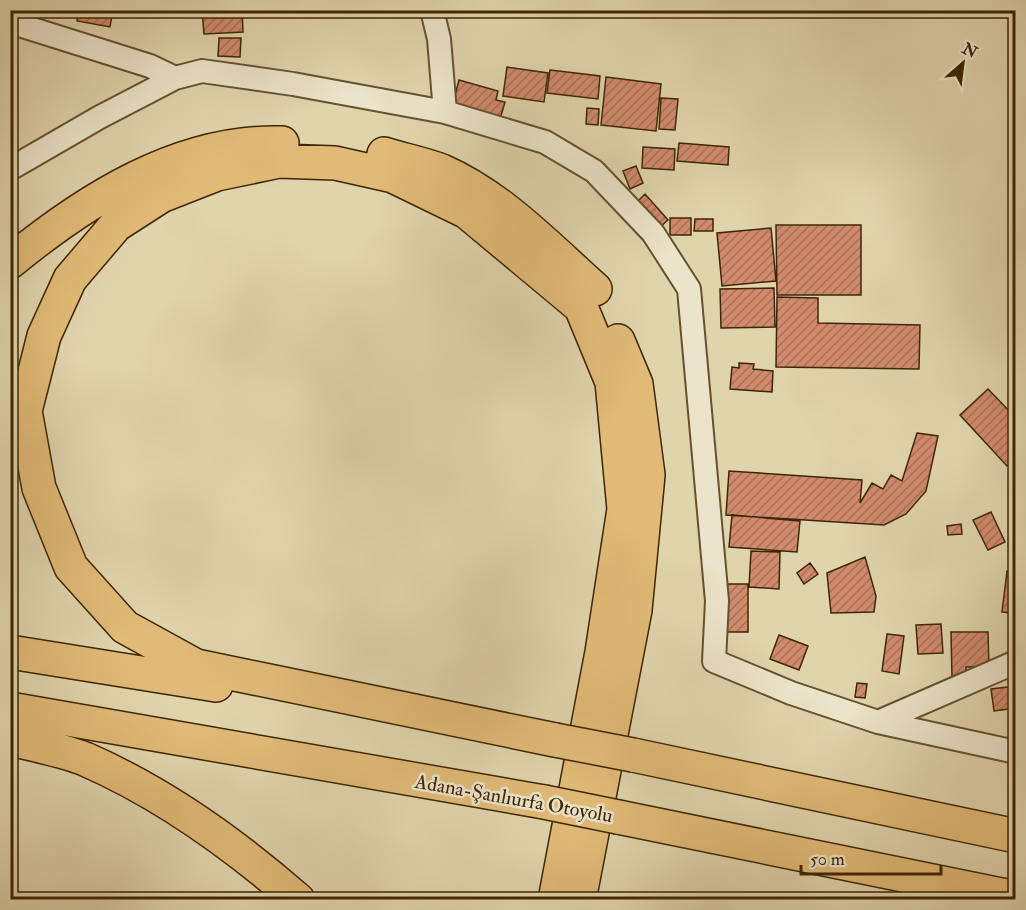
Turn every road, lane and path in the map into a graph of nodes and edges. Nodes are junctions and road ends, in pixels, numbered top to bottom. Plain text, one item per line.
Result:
1 (432, 10) edge
2 (10, 22) edge
3 (175, 78) junction
4 (445, 112) junction
5 (10, 169) edge
6 (10, 262) edge
7 (10, 652) edge
8 (1016, 662) edge
9 (10, 710) edge
10 (878, 722) junction
11 (10, 739) edge
12 (555, 740) junction
13 (1016, 752) edge
14 (1016, 836) edge
15 (1016, 898) edge
16 (298, 900) edge
17 (555, 900) edge
18 (579, 900) edge

1 - 4 street
2 - 3 street
3 - 4 street
3 - 5 street
4 - 10 street
6 - 18 highway
7 - 12 highway
8 - 10 street
9 - 15 highway, Adana-Şanlıurfa Otoyolu, bridge
10 - 13 street
11 - 16 highway
12 - 14 highway, bridge
12 - 17 highway

